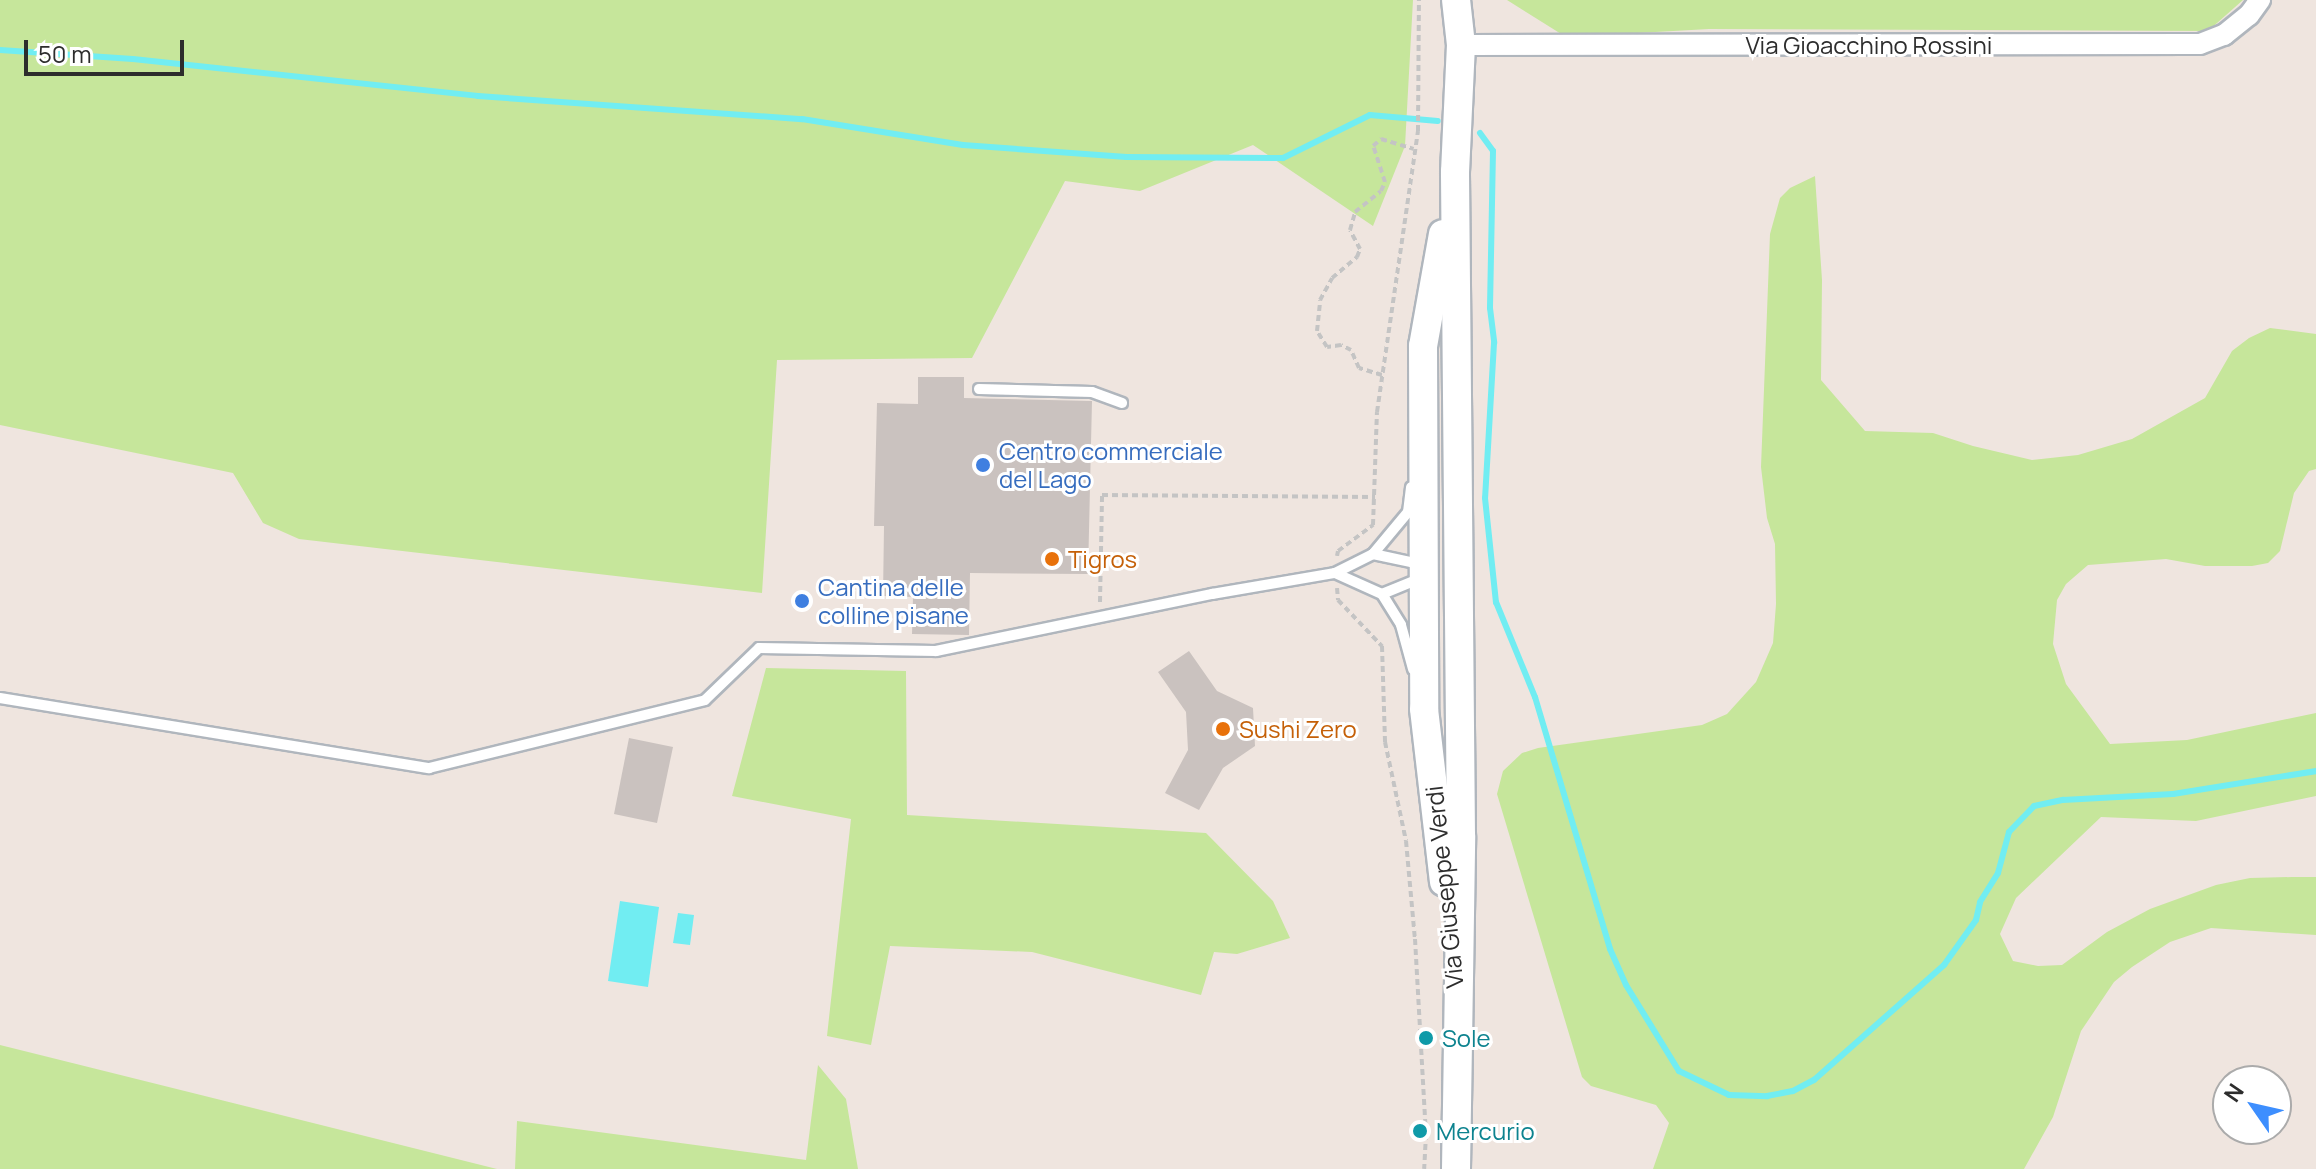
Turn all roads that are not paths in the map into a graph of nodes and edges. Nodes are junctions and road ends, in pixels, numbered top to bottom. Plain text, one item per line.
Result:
1 (1456, 0) edge
2 (2260, 0) edge
3 (1461, 45) junction
4 (1455, 172) junction
5 (1423, 346) junction
6 (979, 389) dead end
7 (1122, 403) dead end
8 (1456, 412) junction
9 (1373, 554) junction
10 (1335, 573) junction
11 (1426, 575) junction
12 (1382, 594) junction
13 (0, 698) edge
14 (1424, 709) junction
15 (1459, 715) junction
16 (1458, 1030) junction
17 (1456, 1169) edge

1 - 3 main road, Via Giuseppe Verdi
2 - 3 street, Via Gioacchino Rossini
3 - 4 main road, Via Giuseppe Verdi
4 - 5 main road, Via Giuseppe Verdi
4 - 8 main road, Via Giuseppe Verdi
5 - 9 lane
5 - 11 main road, Via Giuseppe Verdi
6 - 7 lane
8 - 11 main road, Via Giuseppe Verdi
8 - 15 main road, Via Giuseppe Verdi
9 - 10 lane
9 - 11 lane
10 - 12 lane
10 - 13 lane
11 - 12 lane
11 - 14 main road, Via Giuseppe Verdi
11 - 15 main road, Via Giuseppe Verdi
12 - 14 lane
14 - 16 main road, Via Giuseppe Verdi
15 - 16 main road, Via Giuseppe Verdi
16 - 17 main road

